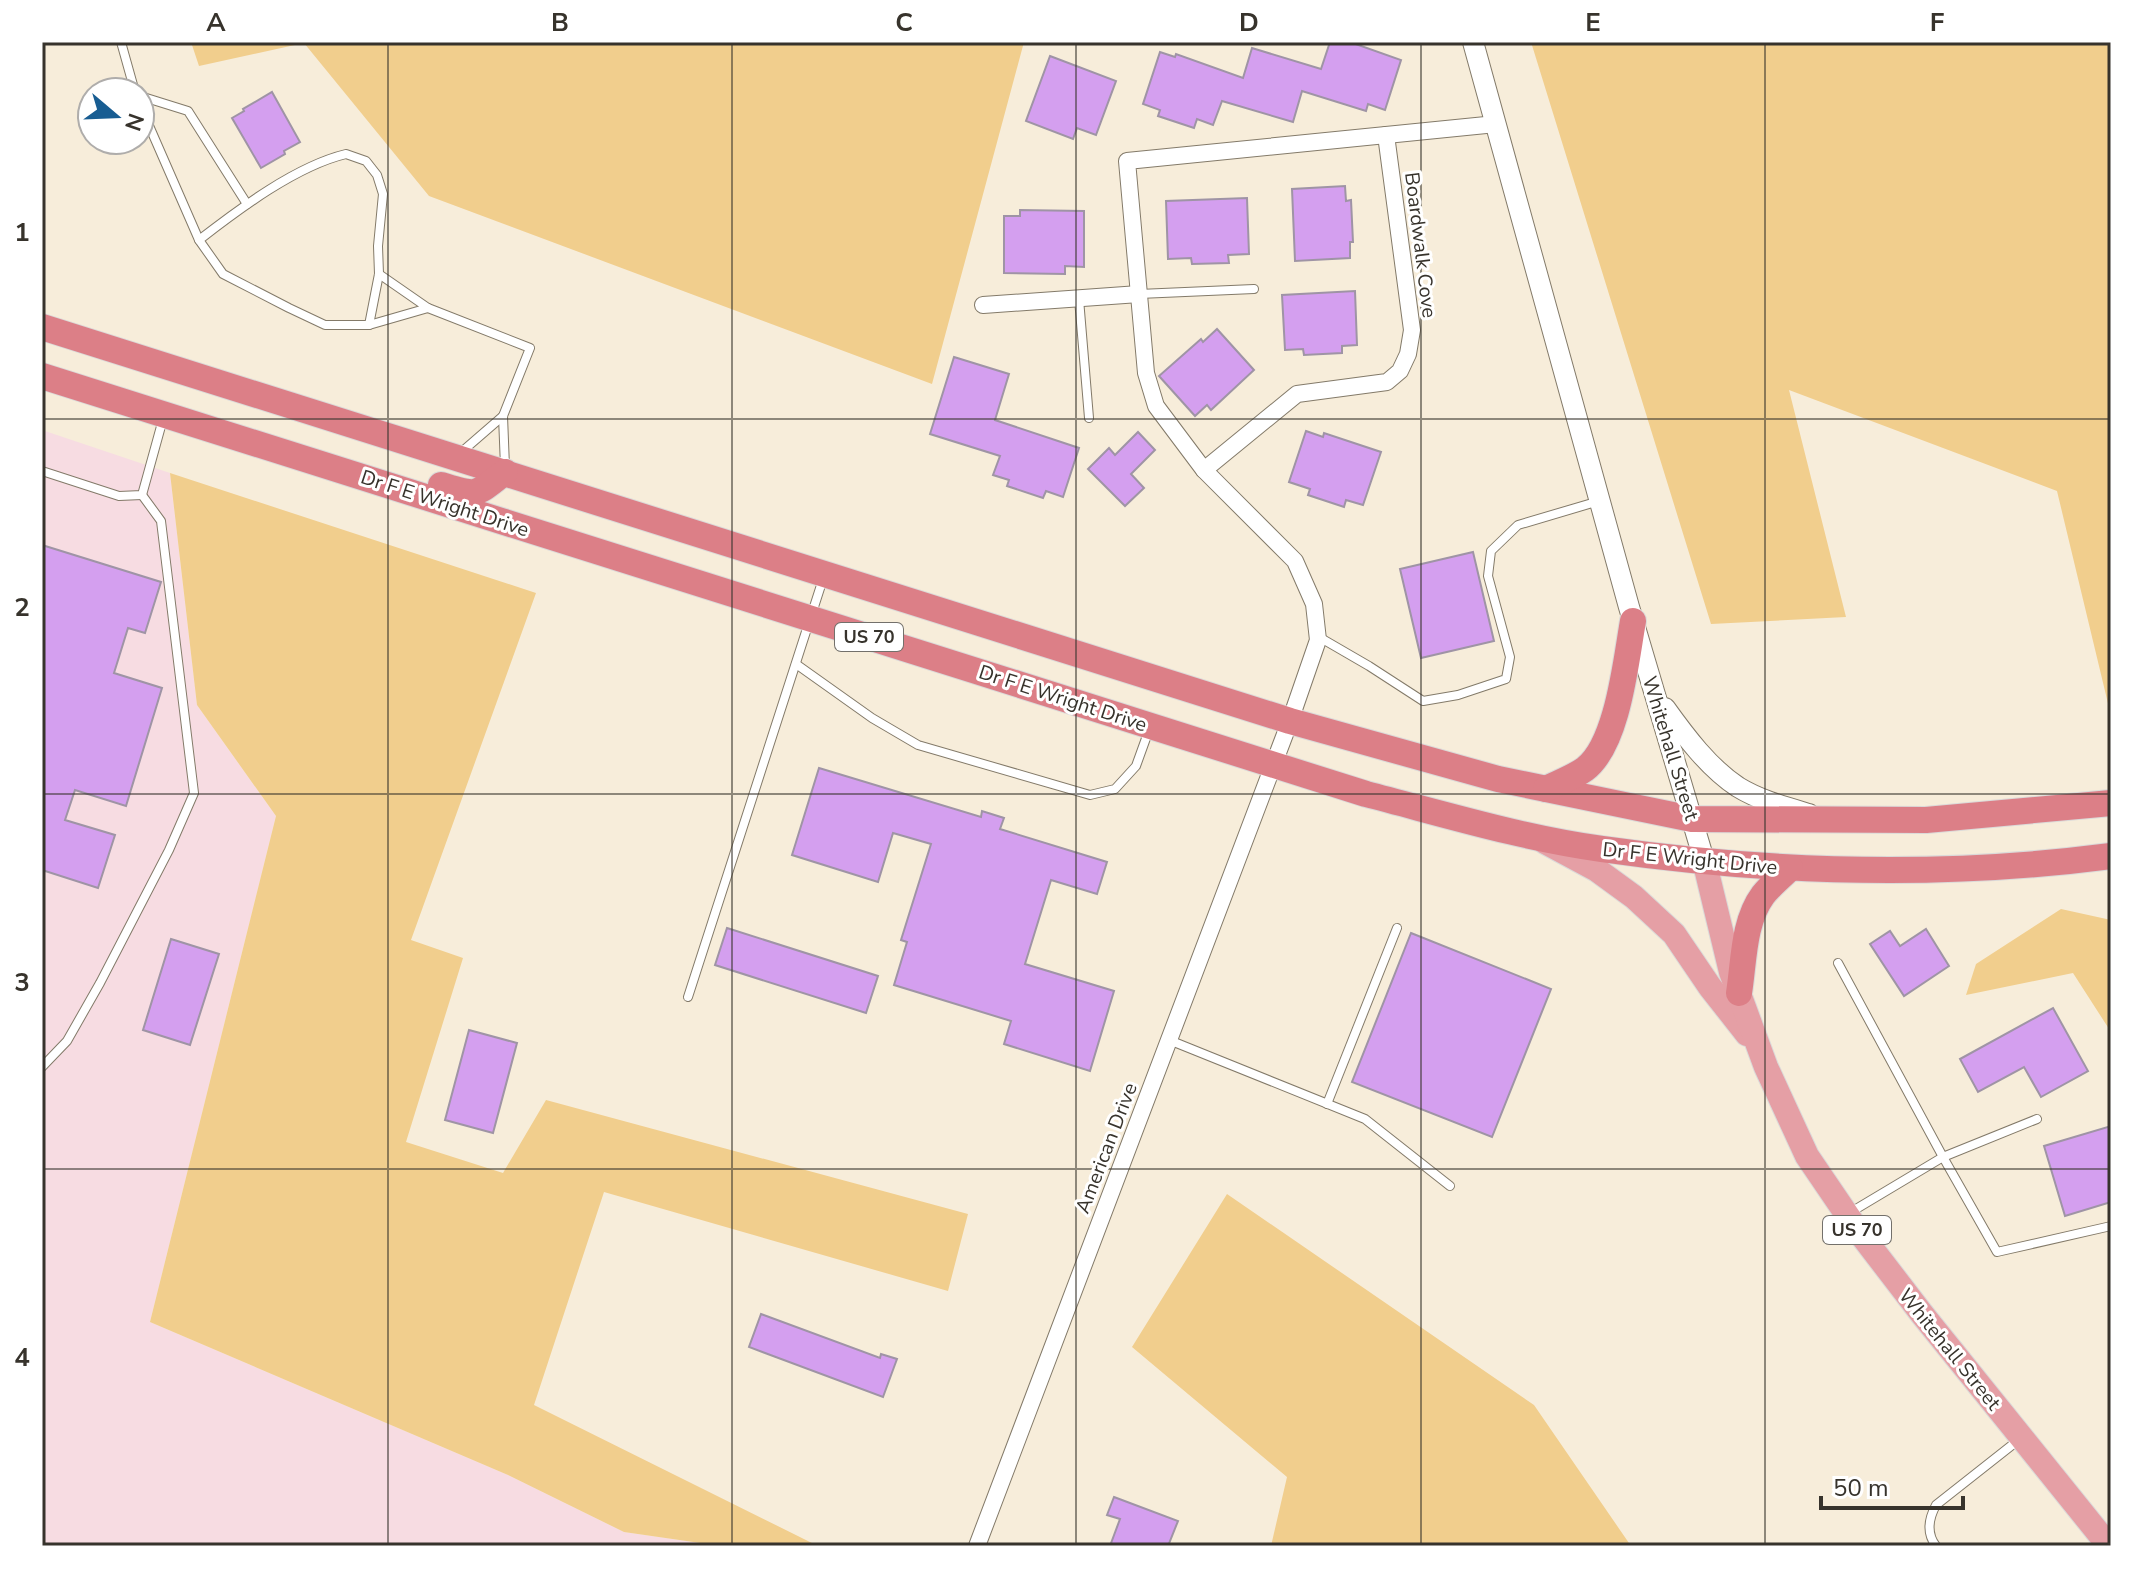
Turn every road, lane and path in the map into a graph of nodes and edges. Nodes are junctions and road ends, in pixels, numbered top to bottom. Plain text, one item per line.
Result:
1 (121, 42) edge
2 (1473, 42) edge
3 (131, 76) edge
4 (156, 101) edge
5 (1496, 124) junction
6 (1386, 135) junction
7 (156, 142) edge
8 (247, 204) junction
9 (199, 240) junction
10 (379, 274) junction
11 (1254, 289) dead end
12 (1139, 294) junction
13 (1079, 298) junction
14 (983, 305) dead end
15 (428, 308) junction
16 (369, 325) junction
17 (42, 327) edge
18 (42, 376) edge
19 (164, 414) junction
20 (503, 416) junction
21 (1089, 418) dead end
22 (456, 457) junction
23 (1204, 470) junction
24 (42, 471) edge
25 (505, 472) junction
26 (357, 475) junction
27 (142, 495) junction
28 (1599, 501) junction
29 (825, 574) junction
30 (810, 618) junction
31 (1633, 621) junction
32 (1318, 637) junction
33 (796, 664) junction
34 (1654, 693) junction
35 (1290, 721) junction
36 (1150, 725) junction
37 (1273, 764) junction
38 (1546, 789) junction
39 (2111, 803) edge
40 (1692, 819) junction
41 (1828, 820) junction
42 (1533, 835) junction
43 (2111, 856) edge
44 (1704, 860) junction
45 (1790, 868) junction
46 (1397, 928) dead end
47 (1838, 963) dead end
48 (1739, 993) junction
49 (688, 997) dead end
50 (1168, 1040) junction
51 (1760, 1052) junction
52 (42, 1067) edge
53 (1327, 1104) junction
54 (2037, 1119) dead end
55 (1943, 1157) junction
56 (1450, 1186) dead end
57 (1847, 1215) junction
58 (2111, 1226) edge
59 (2021, 1438) junction
60 (977, 1546) edge
61 (1936, 1546) edge
62 (2109, 1546) edge

1 - 3 lane
2 - 5 street, Whitehall Street
4 - 8 lane
5 - 6 street
5 - 28 street, Whitehall Street
6 - 12 street
6 - 23 street, Boardwalk Cove
7 - 9 lane
8 - 9 lane
8 - 10 lane
9 - 16 lane
10 - 15 lane
10 - 16 lane
11 - 12 lane
12 - 13 street
12 - 23 street
13 - 14 street
13 - 21 lane
15 - 16 lane
15 - 20 lane
17 - 22 highway, US 70
18 - 19 highway, Dr F E Wright Drive / US 70
19 - 26 highway, Dr F E Wright Drive / US 70
19 - 27 lane
20 - 22 lane
20 - 25 lane
22 - 25 highway, US 70
23 - 32 street
24 - 27 lane
25 - 26 highway
25 - 29 highway, US 70
26 - 30 highway, Dr F E Wright Drive / US 70
27 - 52 lane
28 - 31 street, Whitehall Street
28 - 32 lane
29 - 30 lane
29 - 35 highway, US 70
30 - 33 lane
30 - 36 highway, Dr F E Wright Drive / US 70
31 - 34 street, Whitehall Street
31 - 38 highway
32 - 35 street
33 - 36 lane
33 - 49 lane
34 - 40 street, Whitehall Street
34 - 41 street
35 - 37 street
35 - 38 highway, US 70
36 - 37 highway, Dr F E Wright Drive / US 70
37 - 42 highway, Dr F E Wright Drive / US 70
37 - 50 street, American Drive
38 - 40 highway, US 70
39 - 41 highway, US 70
40 - 41 highway, US 70
40 - 44 street, Whitehall Street / US 70
42 - 44 highway, Dr F E Wright Drive / US 70
42 - 51 main road
43 - 45 highway, Dr F E Wright Drive
44 - 45 highway, Dr F E Wright Drive
44 - 48 main road, Whitehall Street / US 70
45 - 48 highway
46 - 53 lane
47 - 55 lane
48 - 51 main road, Whitehall Street / US 70
50 - 53 lane
50 - 60 street, American Drive
51 - 57 main road, Whitehall Street / US 70
53 - 56 lane
54 - 55 lane
55 - 57 lane
55 - 58 lane
57 - 59 main road, Whitehall Street / US 70
59 - 61 lane
59 - 62 main road, Whitehall Street / US 70

